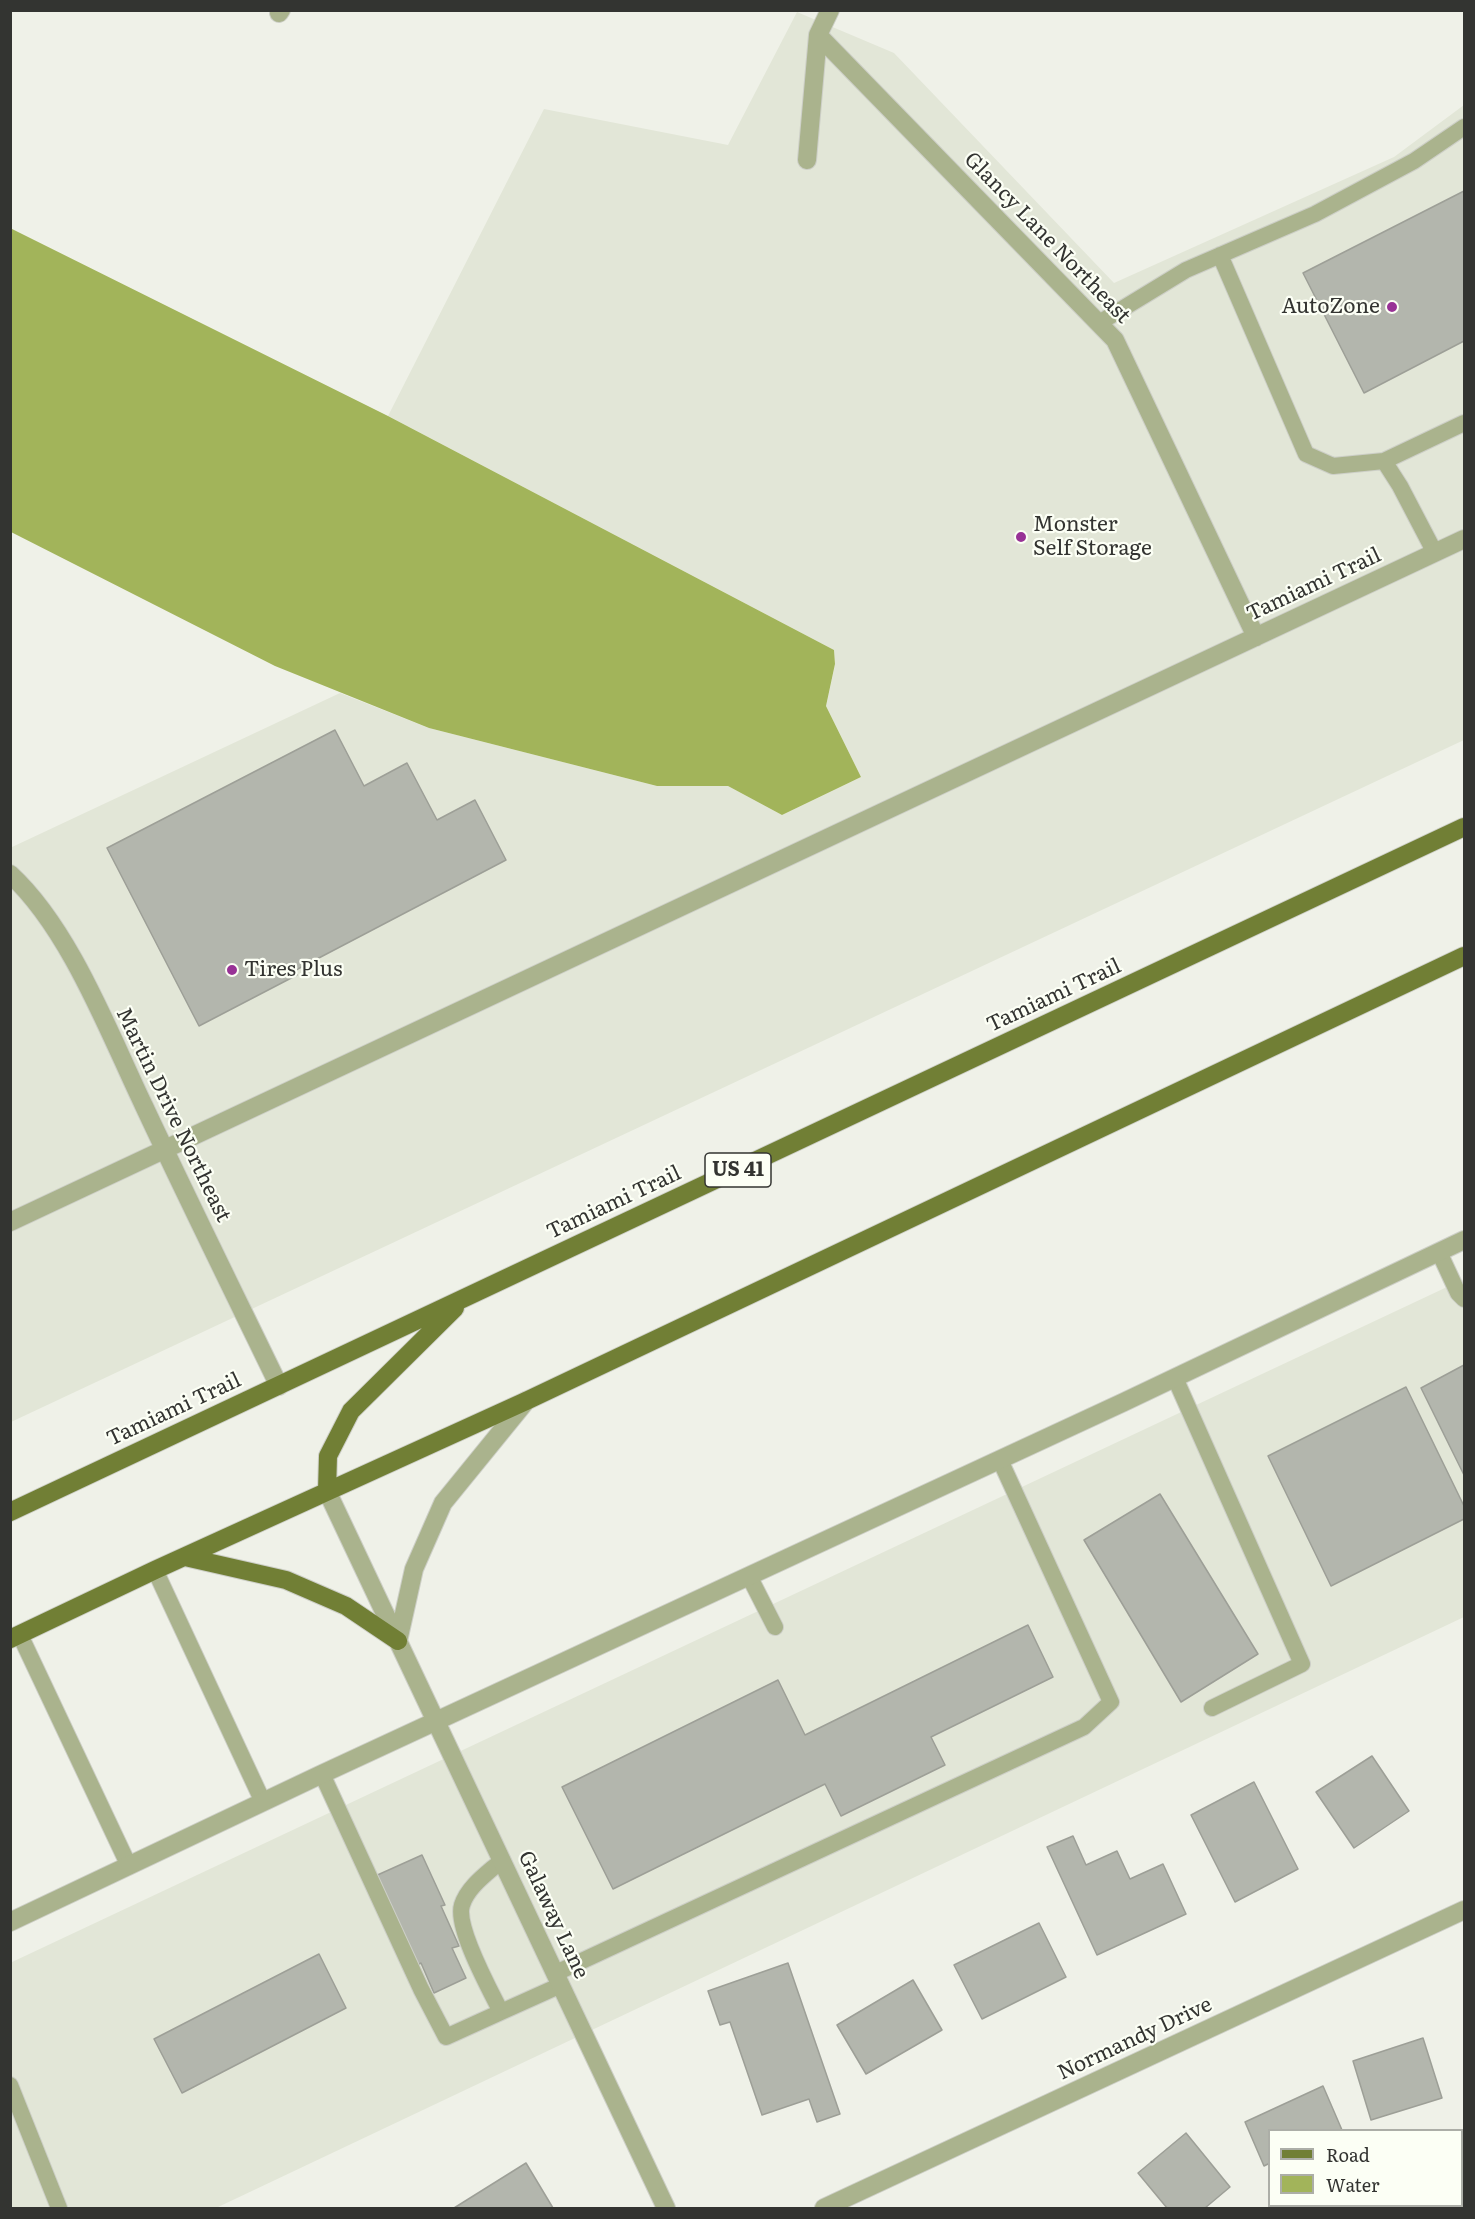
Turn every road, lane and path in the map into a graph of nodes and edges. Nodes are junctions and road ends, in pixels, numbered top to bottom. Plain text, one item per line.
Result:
1 (830, 10) edge
2 (818, 35) junction
3 (1464, 127) edge
4 (807, 160) dead end
5 (1220, 255) junction
6 (1099, 323) junction
7 (1464, 423) edge
8 (1384, 460) junction
9 (1464, 539) edge
10 (1435, 553) junction
11 (1256, 637) junction
12 (1464, 827) edge
13 (10, 874) edge
14 (1464, 956) edge
15 (164, 1150) junction
16 (10, 1222) edge
17 (1464, 1240) edge
18 (1439, 1252) junction
19 (465, 1299) junction
20 (1464, 1299) edge
21 (1175, 1378) junction
22 (279, 1386) junction
23 (526, 1401) junction
24 (1000, 1460) junction
25 (327, 1491) junction
26 (10, 1512) edge
27 (184, 1557) junction
28 (155, 1570) junction
29 (749, 1576) junction
30 (775, 1627) dead end
31 (15, 1637) edge
32 (398, 1641) junction
33 (1212, 1708) dead end
34 (437, 1721) junction
35 (322, 1774) junction
36 (263, 1802) junction
37 (502, 1860) junction
38 (129, 1866) junction
39 (1464, 1910) edge
40 (10, 1922) edge
41 (558, 1979) junction
42 (501, 2012) junction
43 (10, 2085) edge
44 (59, 2208) edge
45 (666, 2208) edge
46 (824, 2208) edge

1 - 2 street
2 - 4 street
2 - 6 street, Glancy Lane Northeast
3 - 5 lane
5 - 6 lane
5 - 8 lane
6 - 11 street, Glancy Lane Northeast
7 - 8 lane
8 - 10 lane
9 - 10 street, Tamiami Trail
10 - 11 street, Tamiami Trail
11 - 15 street, Tamiami Trail
12 - 19 main road, Tamiami Trail / US 41
13 - 15 street, Martin Drive Northeast
14 - 23 main road
15 - 16 street, Tamiami Trail
15 - 22 street, Martin Drive Northeast
17 - 18 street
18 - 20 lane
18 - 21 street
19 - 22 main road, Tamiami Trail / US 41
19 - 25 main road
21 - 24 street
21 - 33 lane
22 - 26 main road, Tamiami Trail / US 41
23 - 25 main road
23 - 32 street
24 - 29 street
24 - 41 lane
25 - 27 main road
25 - 32 street, Galaway Lane
27 - 28 main road
27 - 32 main road
28 - 31 main road
28 - 36 lane
29 - 30 lane
29 - 34 street
31 - 38 lane
32 - 34 street, Galaway Lane
34 - 35 street
34 - 37 street, Galaway Lane
35 - 36 street
35 - 42 lane
36 - 38 street
37 - 41 street, Galaway Lane
37 - 42 lane
38 - 40 street
39 - 46 street, Normandy Drive
41 - 42 lane
41 - 45 street, Galaway Lane
43 - 44 lane

